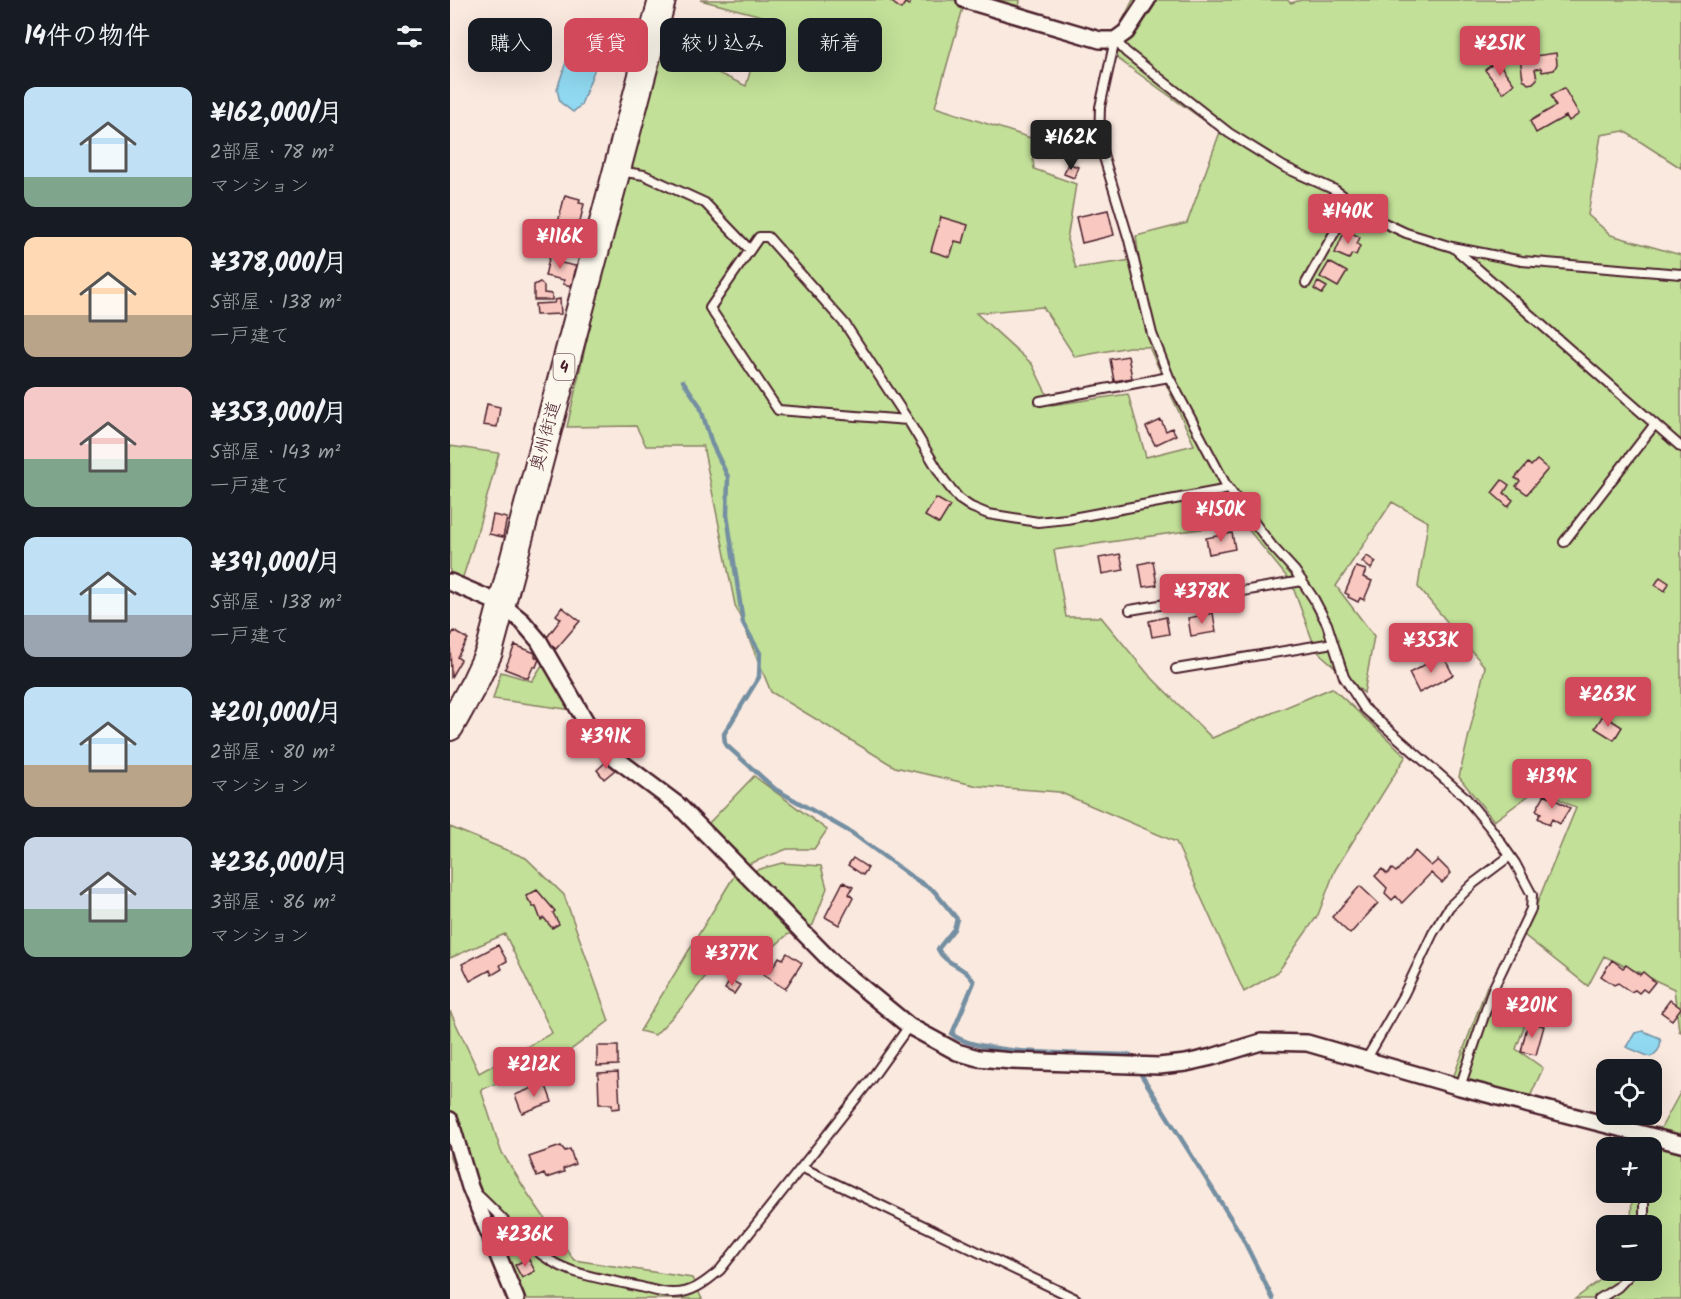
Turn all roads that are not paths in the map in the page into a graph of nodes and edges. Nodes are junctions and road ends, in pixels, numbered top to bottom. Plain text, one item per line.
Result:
1 (662, 0) edge
2 (965, 0) edge
3 (1147, 0) edge
4 (1115, 40) junction
5 (616, 170) junction
6 (1351, 203) junction
7 (1452, 246) junction
8 (750, 250) junction
9 (1681, 274) edge
10 (1306, 284) dead end
11 (1169, 377) junction
12 (1040, 401) dead end
13 (908, 420) junction
14 (1655, 424) junction
15 (1681, 447) edge
16 (1229, 489) junction
17 (1564, 542) dead end
18 (1302, 581) junction
19 (450, 582) edge
20 (501, 604) junction
21 (1130, 610) dead end
22 (1333, 643) junction
23 (1176, 669) dead end
24 (450, 727) edge
25 (1510, 856) junction
26 (909, 1026) junction
27 (1366, 1060) junction
28 (1460, 1087) junction
29 (450, 1120) edge
30 (1629, 1137) edge
31 (1662, 1142) edge
32 (1681, 1144) edge
33 (802, 1168) junction
34 (470, 1187) junction
35 (1624, 1281) edge
36 (516, 1299) edge
37 (1076, 1299) edge
38 (1599, 1299) edge

1 - 5 highway, 奥州街道 / 4
2 - 4 street
3 - 4 street
4 - 6 lane
4 - 11 lane
5 - 8 lane
5 - 20 highway, 奥州街道 / 4
6 - 7 lane
6 - 10 lane
7 - 9 lane
7 - 14 lane
8 - 13 lane
8 - 13 lane
11 - 12 lane
11 - 16 lane
13 - 16 lane
14 - 15 lane
14 - 17 lane
16 - 18 lane
18 - 21 lane
18 - 22 lane
19 - 20 street
20 - 24 highway, 奥州街道 / 4
20 - 26 street
22 - 23 lane
22 - 25 lane
25 - 27 lane
25 - 28 lane
26 - 27 street
26 - 33 lane
27 - 28 street
28 - 30 street
29 - 34 street
31 - 32 street
33 - 34 lane
33 - 37 lane
34 - 36 street
35 - 38 lane

